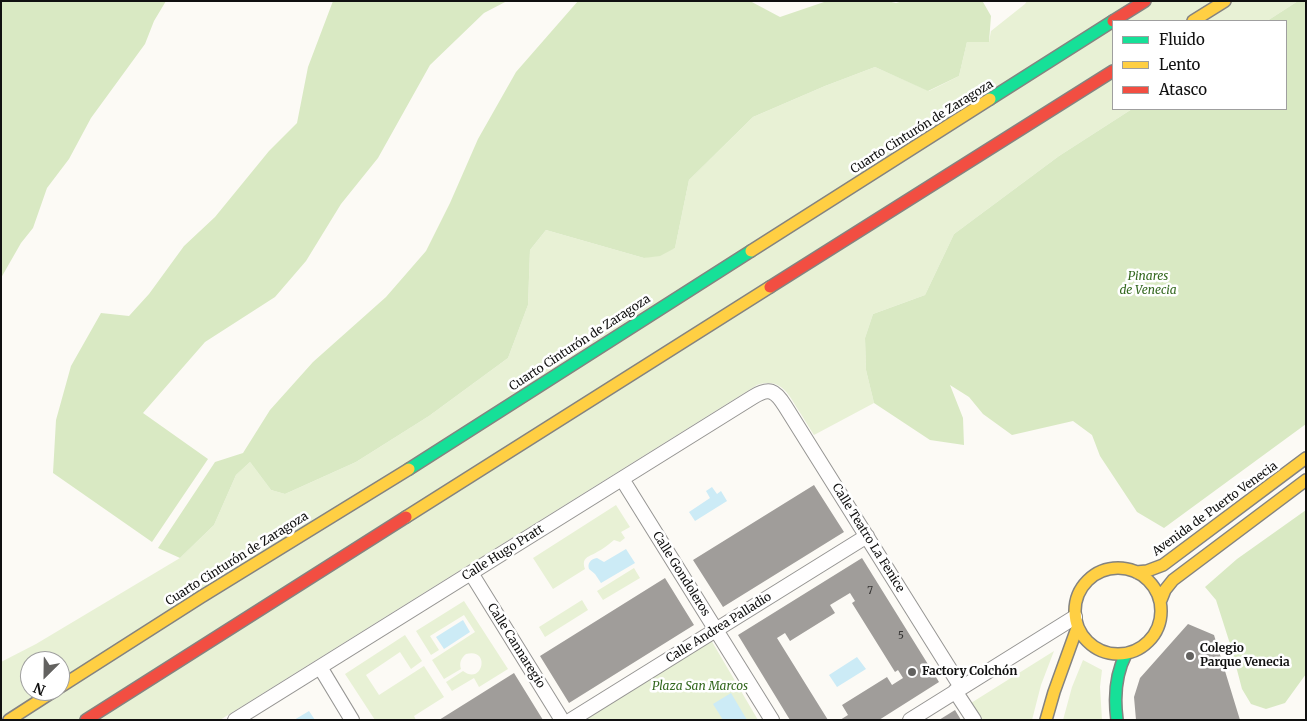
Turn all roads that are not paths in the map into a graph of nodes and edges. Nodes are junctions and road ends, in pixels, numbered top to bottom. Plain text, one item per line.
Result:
1 (1145, 1) edge
2 (1225, 1) edge
3 (1115, 20) edge
4 (1195, 20) edge
5 (1112, 22) edge
6 (1112, 72) edge
7 (772, 392) joint
8 (1306, 458) edge
9 (622, 479) junction
10 (1306, 480) edge
11 (867, 536) junction
12 (1136, 572) junction
13 (470, 573) junction
14 (1161, 600) junction
15 (1076, 623) junction
16 (716, 630) junction
17 (1126, 654) junction
18 (320, 667) junction
19 (70, 681) edge
20 (958, 689) junction
21 (38, 701) edge
22 (9, 720) edge
23 (86, 720) edge
24 (235, 720) edge
25 (352, 720) edge
26 (562, 720) edge
27 (571, 720) edge
28 (772, 720) edge
29 (910, 720) edge
30 (974, 720) edge
31 (1046, 720) edge
32 (1116, 720) edge

1 - 3 main road, Cuarto Cinturón de Zaragoza
2 - 4 main road
5 - 19 main road, Cuarto Cinturón de Zaragoza
6 - 23 main road
7 - 9 street, Calle Hugo Pratt
7 - 11 street, Calle Teatro La Fenice
8 - 12 main road, Avenida de Puerto Venecia
9 - 13 street, Calle Hugo Pratt
9 - 16 street, Calle Gondoleros
10 - 14 main road
11 - 16 street, Calle Andrea Palladio
11 - 20 street, Calle Teatro La Fenice
12 - 14 main road
12 - 15 main road
13 - 18 street, Calle Hugo Pratt
13 - 26 street, Calle Cannaregio
14 - 17 main road
15 - 17 main road
15 - 20 street
15 - 31 main road
16 - 27 street, Calle Andrea Palladio
16 - 28 street, Calle Gondoleros
17 - 32 main road
18 - 24 street, Calle Hugo Pratt
18 - 25 street
20 - 29 street
20 - 30 street, Calle Teatro La Fenice
21 - 22 main road

